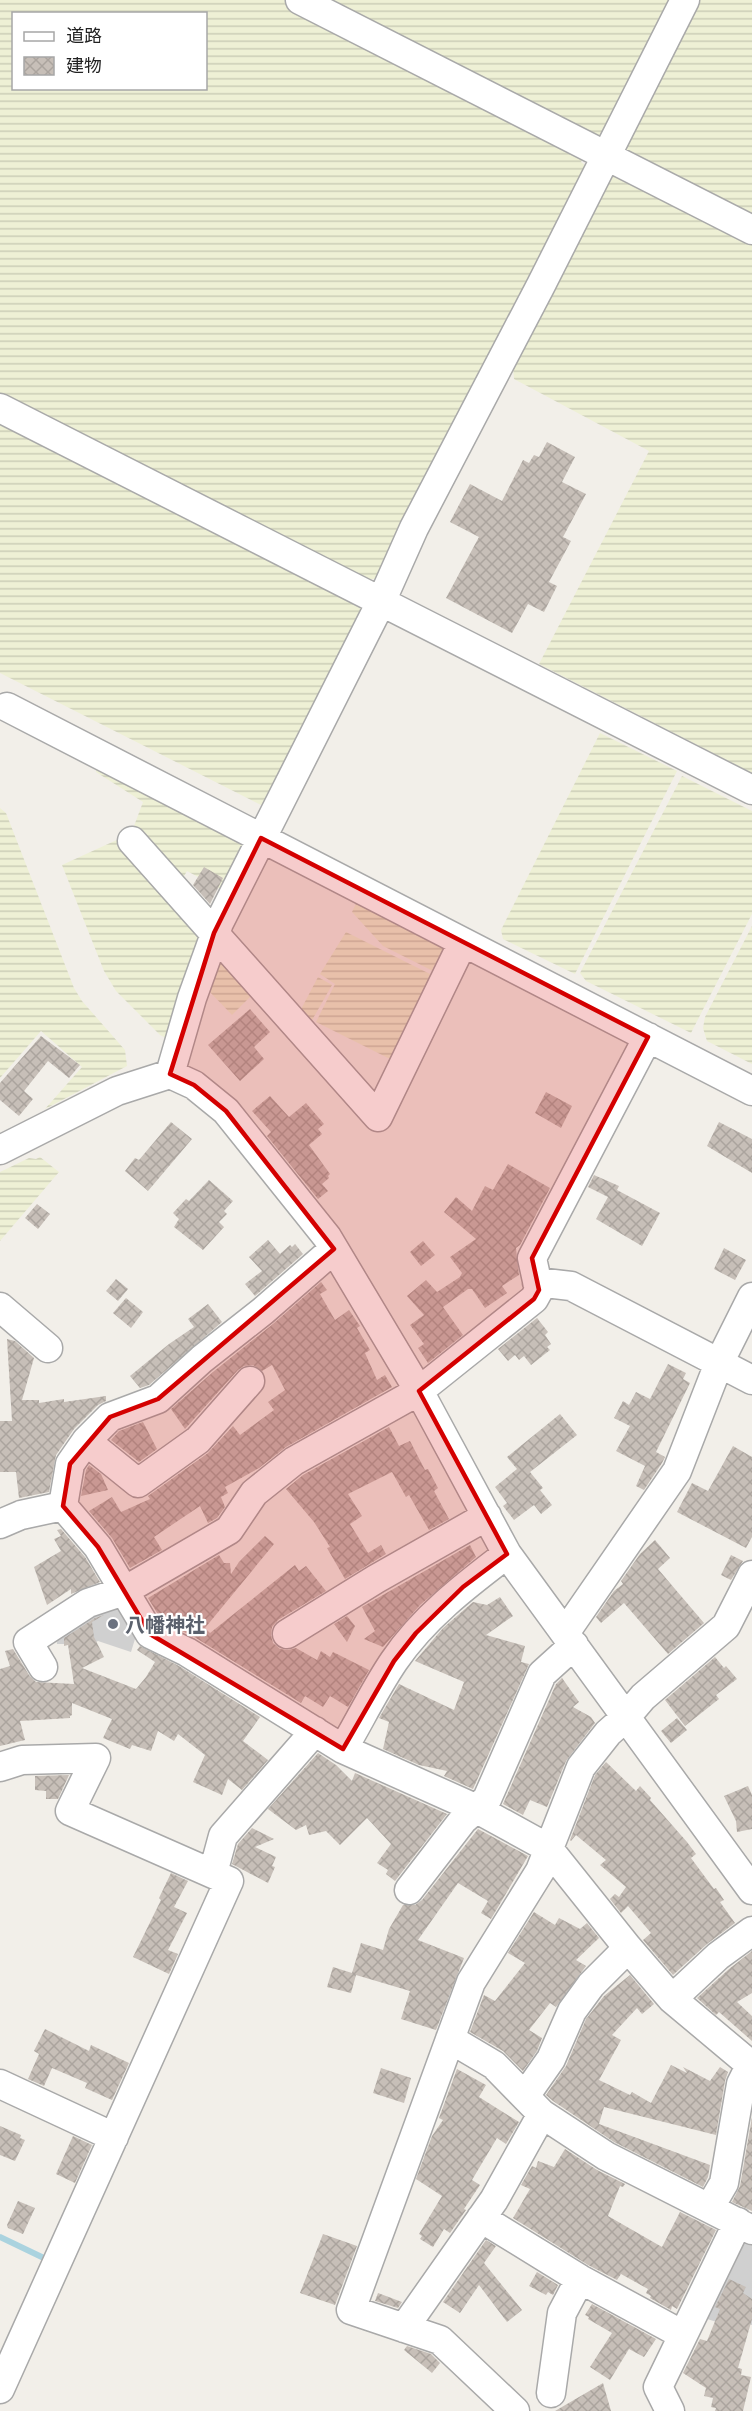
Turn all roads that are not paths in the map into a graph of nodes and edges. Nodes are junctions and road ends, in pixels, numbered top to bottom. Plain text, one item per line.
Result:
1 (300, 0) edge
2 (685, 0) edge
3 (605, 155) junction
4 (752, 230) edge
5 (0, 408) edge
6 (381, 602) junction
7 (7, 707) dead end
8 (752, 790) edge
9 (261, 838) junction
10 (132, 841) dead end
11 (214, 933) junction
12 (463, 942) junction
13 (648, 1037) junction
14 (170, 1074) junction
15 (752, 1091) edge
16 (0, 1150) edge
17 (334, 1249) junction
18 (537, 1282) junction
19 (752, 1297) edge
20 (0, 1307) edge
21 (48, 1348) dead end
22 (719, 1363) junction
23 (752, 1380) edge
24 (250, 1381) dead end
25 (419, 1391) junction
26 (86, 1441) junction
27 (63, 1506) junction
28 (487, 1516) junction
29 (0, 1524) edge
30 (507, 1554) junction
31 (752, 1575) edge
32 (124, 1591) junction
33 (287, 1634) dead end
34 (569, 1639) junction
35 (43, 1667) dead end
36 (626, 1717) junction
37 (315, 1731) junction
38 (343, 1749) junction
39 (0, 1767) edge
40 (477, 1809) junction
41 (548, 1848) junction
42 (213, 1873) junction
43 (748, 1878) edge
44 (409, 1890) dead end
45 (752, 1931) edge
46 (628, 1948) junction
47 (672, 1999) junction
48 (450, 2039) junction
49 (751, 2064) edge
50 (0, 2084) edge
51 (534, 2105) junction
52 (114, 2137) junction
53 (710, 2207) junction
54 (481, 2218) junction
55 (745, 2226) edge
56 (580, 2279) junction
57 (404, 2328) junction
58 (683, 2335) junction
59 (0, 2387) edge
60 (551, 2393) dead end
61 (515, 2411) edge
62 (670, 2411) edge

1 - 3 street
2 - 3 street
3 - 4 street
3 - 6 street
5 - 6 street
6 - 8 street
6 - 9 street
7 - 9 street
9 - 11 street
9 - 12 street
10 - 11 street
11 - 12 street
11 - 14 street
12 - 13 street
13 - 15 street
13 - 18 street
14 - 16 street
14 - 17 street
17 - 25 street
17 - 26 street
18 - 22 street
18 - 25 street
19 - 22 street
20 - 21 street
22 - 23 street
22 - 34 street
24 - 26 street
25 - 28 street
25 - 32 street
26 - 27 street
27 - 29 street
27 - 32 street
28 - 30 street
28 - 33 street
30 - 34 street
30 - 38 street
31 - 36 street
32 - 35 street
32 - 37 street
34 - 36 street
34 - 40 street
36 - 41 street
36 - 43 street
37 - 38 street
37 - 42 street
38 - 40 street
39 - 42 street
40 - 41 street
40 - 44 street
41 - 46 street
41 - 48 street
42 - 52 street
45 - 47 street
46 - 47 street
46 - 51 street
47 - 49 street
48 - 51 street
48 - 57 street
49 - 53 street
50 - 52 street
51 - 53 street
51 - 54 street
52 - 59 street
53 - 55 street
54 - 56 street
54 - 57 street
55 - 58 street
56 - 58 street
56 - 60 street
57 - 61 street
58 - 62 street

